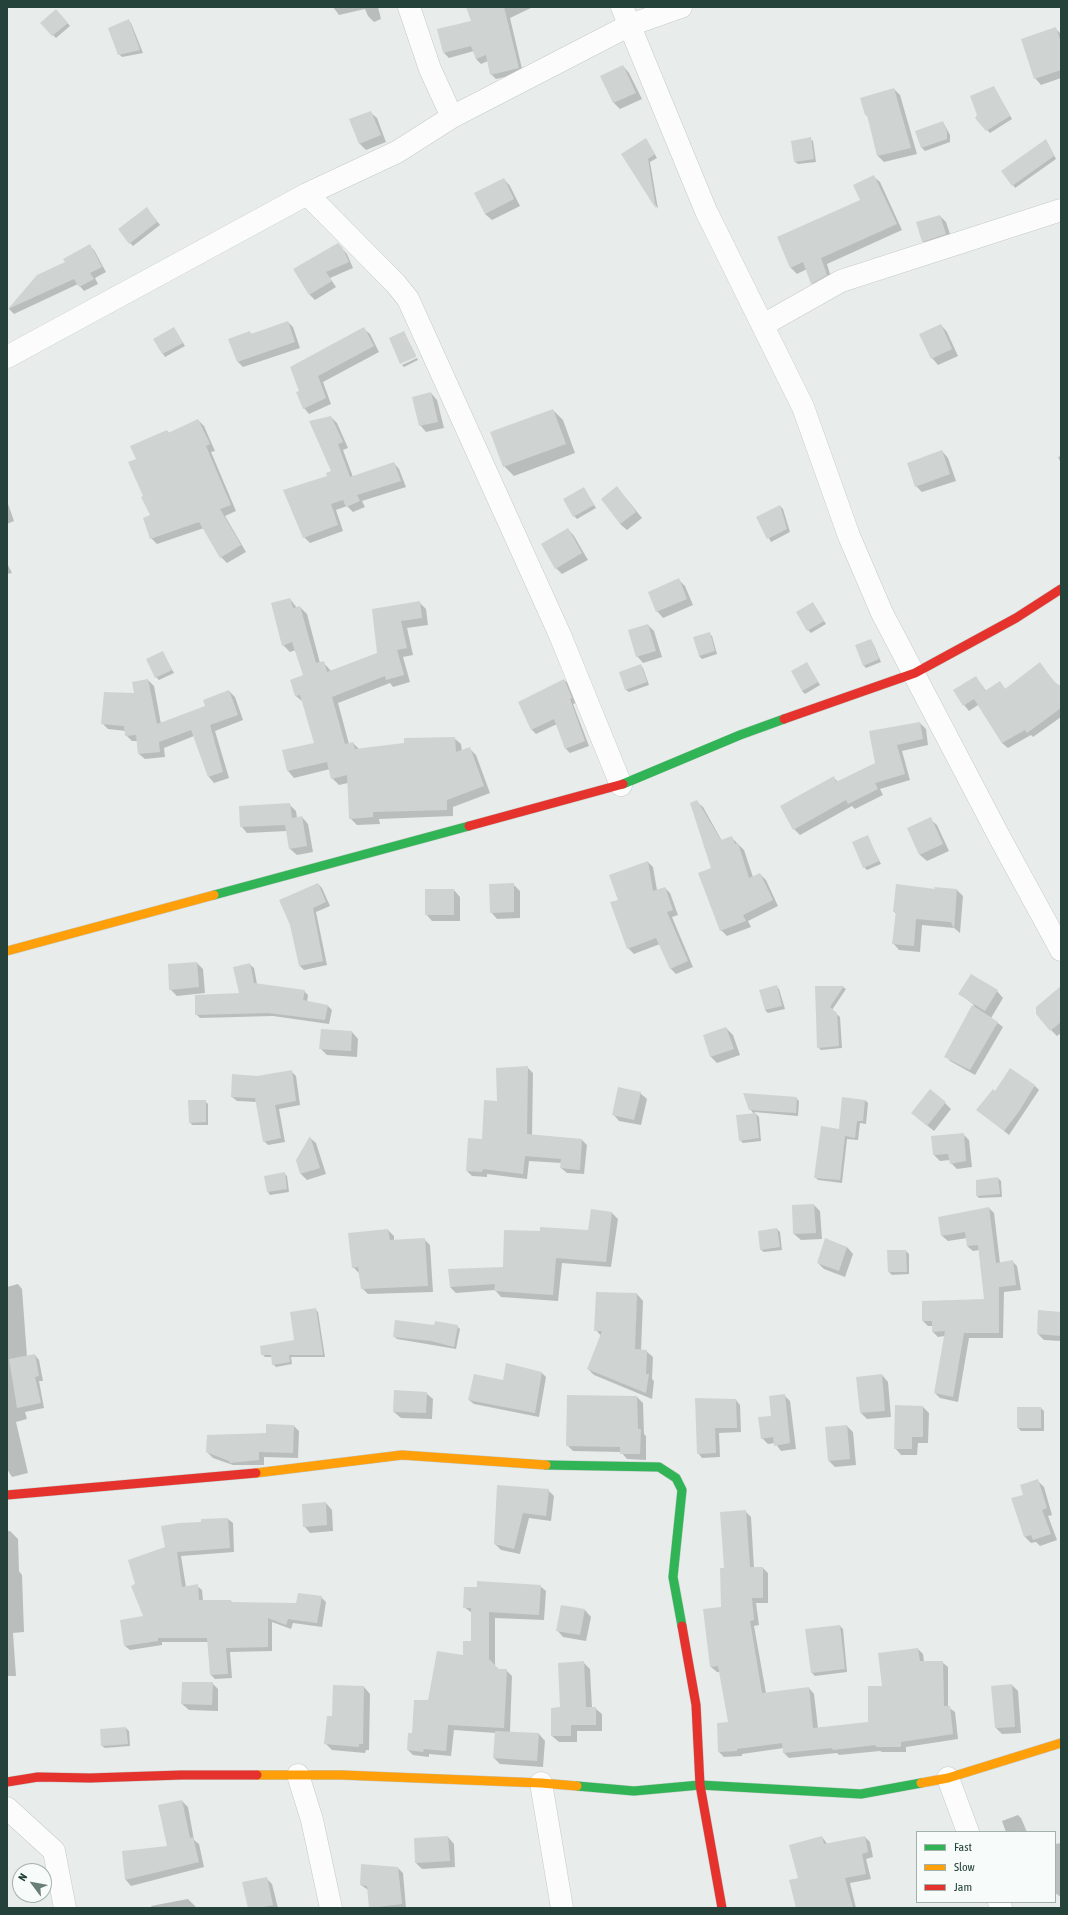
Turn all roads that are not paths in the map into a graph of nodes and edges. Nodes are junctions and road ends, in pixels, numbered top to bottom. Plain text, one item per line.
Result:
1 (409, 7) edge
2 (681, 7) edge
3 (626, 16) edge
4 (452, 117) junction
5 (307, 194) junction
6 (1061, 210) edge
7 (763, 325) junction
8 (7, 357) edge
9 (1061, 589) edge
10 (915, 673) junction
11 (621, 785) junction
12 (1061, 950) edge
13 (7, 951) edge
14 (7, 1495) edge
15 (1061, 1743) edge
16 (298, 1775) junction
17 (948, 1778) junction
18 (7, 1782) edge
19 (541, 1783) junction
20 (700, 1786) junction
21 (7, 1808) edge
22 (968, 1831) edge
23 (65, 1908) edge
24 (331, 1908) edge
25 (562, 1908) edge
26 (722, 1908) edge

1 - 4 street
2 - 3 street
3 - 4 street
3 - 7 street
4 - 5 street
5 - 8 street
5 - 11 street
6 - 7 street
7 - 10 street
9 - 10 street
10 - 11 street
10 - 12 street
11 - 13 street
14 - 20 street
15 - 17 street
16 - 18 street
16 - 19 street
16 - 24 street
17 - 20 street
17 - 22 street
19 - 20 street
19 - 25 street
20 - 26 street
21 - 23 street

